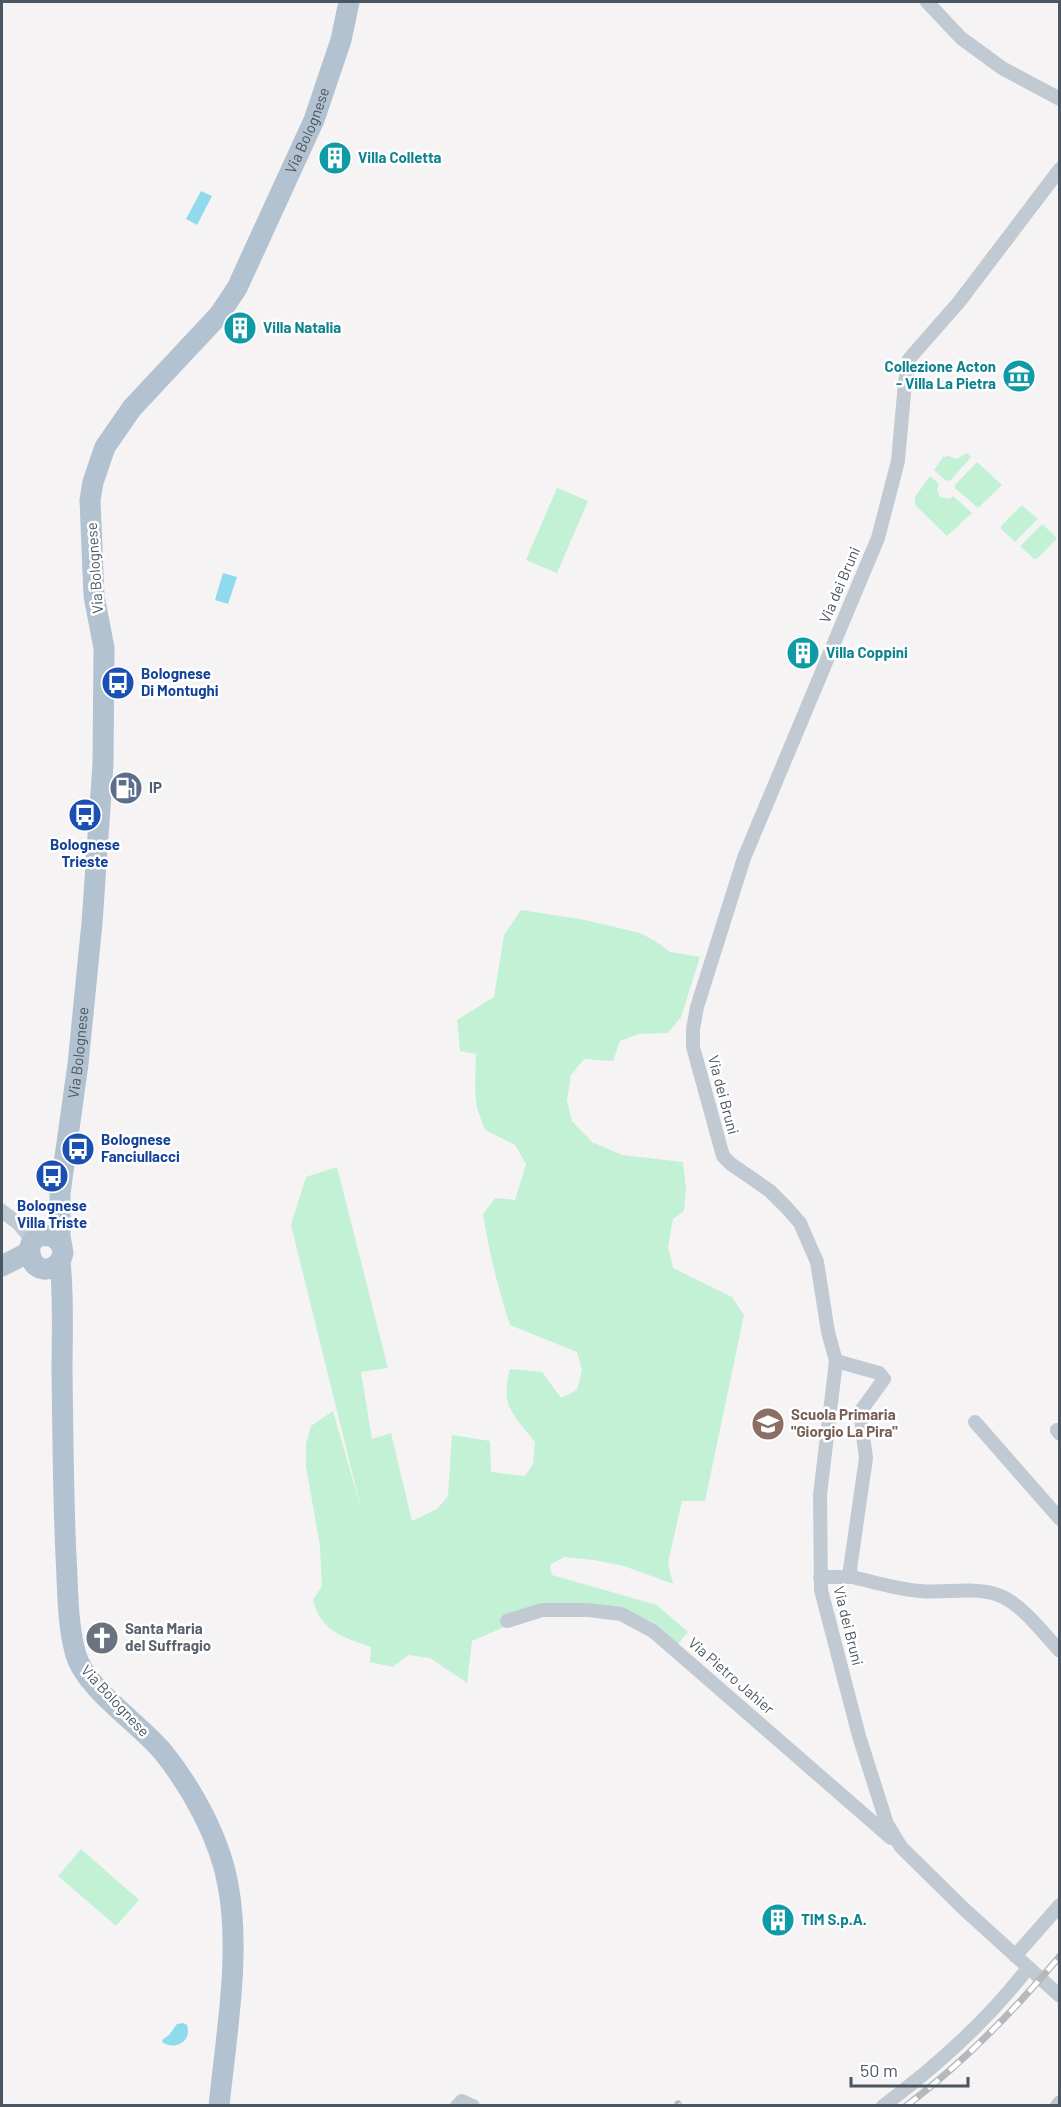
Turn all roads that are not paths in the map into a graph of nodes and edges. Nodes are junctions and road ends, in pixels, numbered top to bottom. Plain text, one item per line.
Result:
1 (349, 2) edge
2 (927, 2) edge
3 (1059, 99) edge
4 (1059, 169) edge
5 (60, 1205) junction
6 (2, 1211) edge
7 (34, 1243) junction
8 (60, 1253) junction
9 (2, 1266) edge
10 (836, 1361) junction
11 (975, 1422) dead end
12 (1059, 1519) edge
13 (820, 1577) junction
14 (852, 1577) junction
15 (507, 1621) dead end
16 (1059, 1652) edge
17 (901, 1847) junction
18 (1059, 1905) edge
19 (1015, 1956) junction
20 (1028, 1968) junction
21 (1059, 1996) edge
22 (1059, 2102) edge
23 (219, 2106) edge
24 (457, 2106) edge
25 (473, 2106) edge
26 (883, 2106) edge
27 (1057, 2106) edge

1 - 5 main road, Via Bolognese
2 - 3 street
4 - 10 street, Via dei Bruni
5 - 7 main road, Via Bolognese
5 - 8 main road, Via Bolognese
6 - 7 street
7 - 8 main road
7 - 8 main road
7 - 9 main road
8 - 23 main road, Via Bolognese
10 - 13 street, Via dei Bruni
10 - 14 street
11 - 12 street
13 - 14 street
13 - 17 street, Via dei Bruni
14 - 16 street
15 - 17 street, Via Pietro Jahier
17 - 19 street, Via dei Bruni
18 - 19 street
19 - 20 street, Via dei Bruni
20 - 21 street, Via dei Bruni
20 - 26 street
22 - 27 street
24 - 25 street

